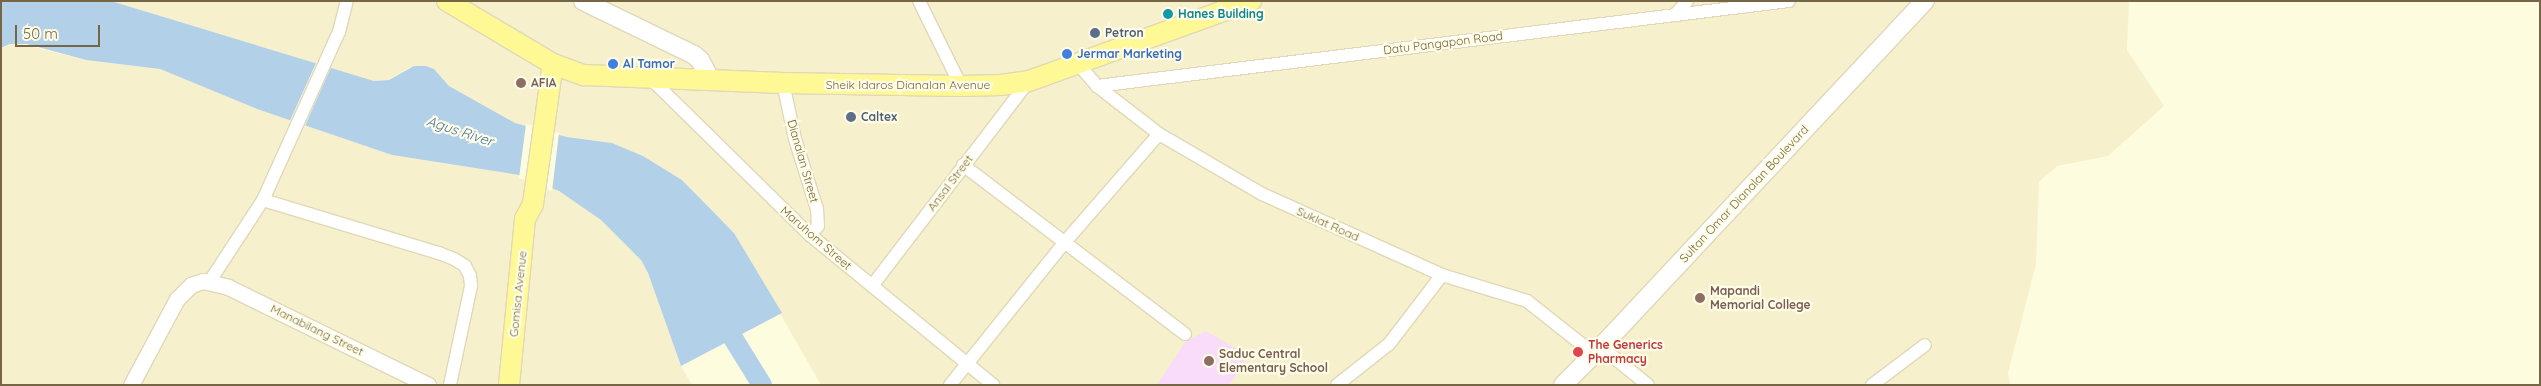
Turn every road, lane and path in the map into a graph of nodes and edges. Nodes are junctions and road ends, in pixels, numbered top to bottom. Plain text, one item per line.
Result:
1 (347, 1) edge
2 (447, 1) edge
3 (583, 1) edge
4 (919, 1) edge
5 (1251, 1) edge
6 (1687, 1) edge
7 (1789, 1) edge
8 (1925, 1) edge
9 (1675, 15) junction
10 (553, 64) junction
11 (1078, 64) junction
12 (650, 78) junction
13 (710, 79) junction
14 (1029, 80) junction
15 (783, 83) junction
16 (961, 86) junction
17 (1097, 86) junction
18 (1160, 134) junction
19 (964, 165) junction
20 (533, 199) junction
21 (264, 200) junction
22 (810, 235) junction
23 (1065, 242) junction
24 (1442, 275) junction
25 (206, 281) junction
26 (872, 286) junction
27 (1185, 334) dead end
28 (1925, 345) dead end
29 (1597, 351) junction
30 (967, 364) junction
31 (131, 385) edge
32 (428, 385) edge
33 (450, 385) edge
34 (509, 385) edge
35 (518, 385) edge
36 (950, 385) edge
37 (993, 385) edge
38 (1337, 385) edge
39 (1563, 385) edge
40 (1648, 385) edge
41 (1872, 385) edge

1 - 21 street
2 - 10 main road, Sheik Idaros Dianalan Avenue
3 - 13 main road
4 - 16 street
5 - 11 main road, Sheik Idaros Dianalan Avenue
6 - 9 street
7 - 9 street, Datu Pangapon Road
8 - 29 main road, Sultan Omar Dianalan Boulevard
9 - 17 street, Datu Pangapon Road
10 - 12 main road, Sheik Idaros Dianalan Avenue
10 - 20 main road, Gomisa Avenue
11 - 14 main road, Sheik Idaros Dianalan Avenue
11 - 17 street, Suklat Road
12 - 13 main road, Sheik Idaros Dianalan Avenue
12 - 22 street, Maruhom Street
13 - 15 main road, Sheik Idaros Dianalan Avenue
14 - 16 main road, Sheik Idaros Dianalan Avenue
14 - 19 street, Ansal Street
15 - 16 main road, Sheik Idaros Dianalan Avenue
15 - 22 street, Dianalan Street
17 - 18 street, Suklat Road
18 - 23 street
18 - 24 street, Suklat Road
19 - 23 street
19 - 26 street, Ansal Street
20 - 34 main road, Gomisa Avenue
20 - 35 main road, Gomisa Avenue
21 - 25 street
21 - 33 street
22 - 26 street, Maruhom Street
23 - 27 street
23 - 30 street
24 - 29 street, Suklat Road
24 - 38 street
25 - 31 street
25 - 32 street, Manabilang Street
26 - 30 street, Maruhom Street
28 - 41 street
29 - 39 main road, Sultan Omar Dianalan Boulevard
29 - 40 street, Suklat Road
30 - 36 street
30 - 37 street, Maruhom Street

